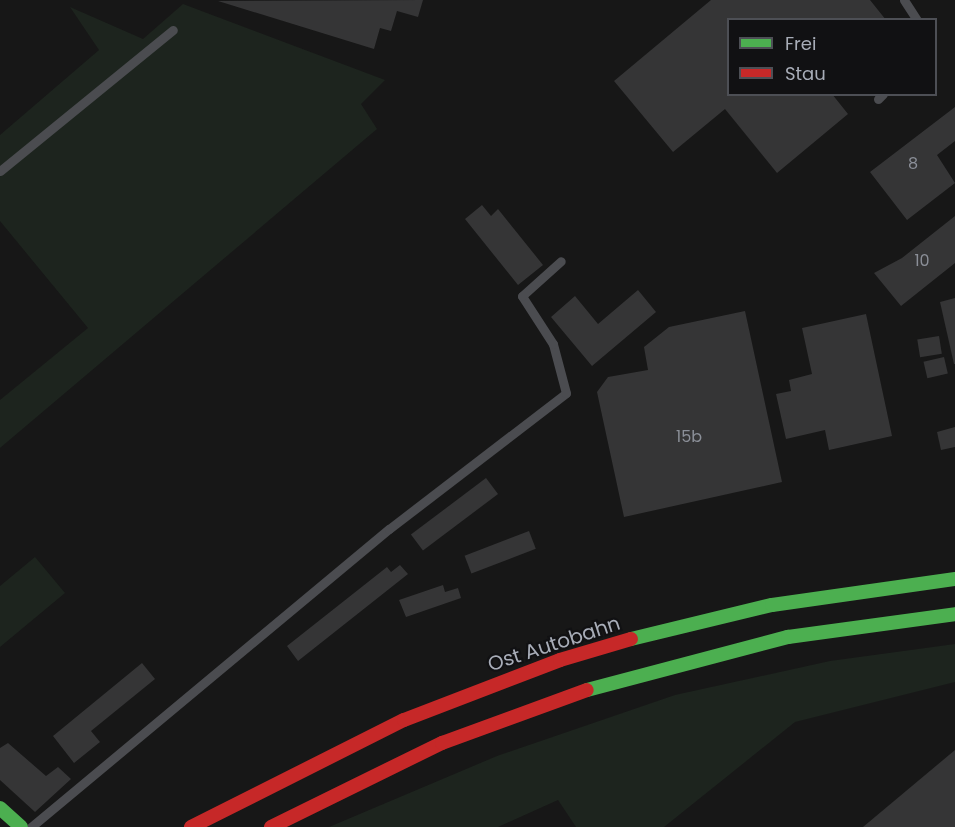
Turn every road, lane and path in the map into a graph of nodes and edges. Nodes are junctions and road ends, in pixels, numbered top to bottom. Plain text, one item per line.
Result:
1 (904, 0) edge
2 (916, 18) edge
3 (173, 30) dead end
4 (0, 171) edge
5 (561, 261) dead end
6 (955, 579) edge
7 (955, 614) edge
8 (0, 808) edge
9 (21, 827) edge
10 (32, 827) edge
11 (191, 827) edge
12 (271, 827) edge

1 - 2 lane
3 - 4 lane
5 - 10 lane
6 - 11 main road, Ost Autobahn
7 - 12 main road
8 - 9 main road

